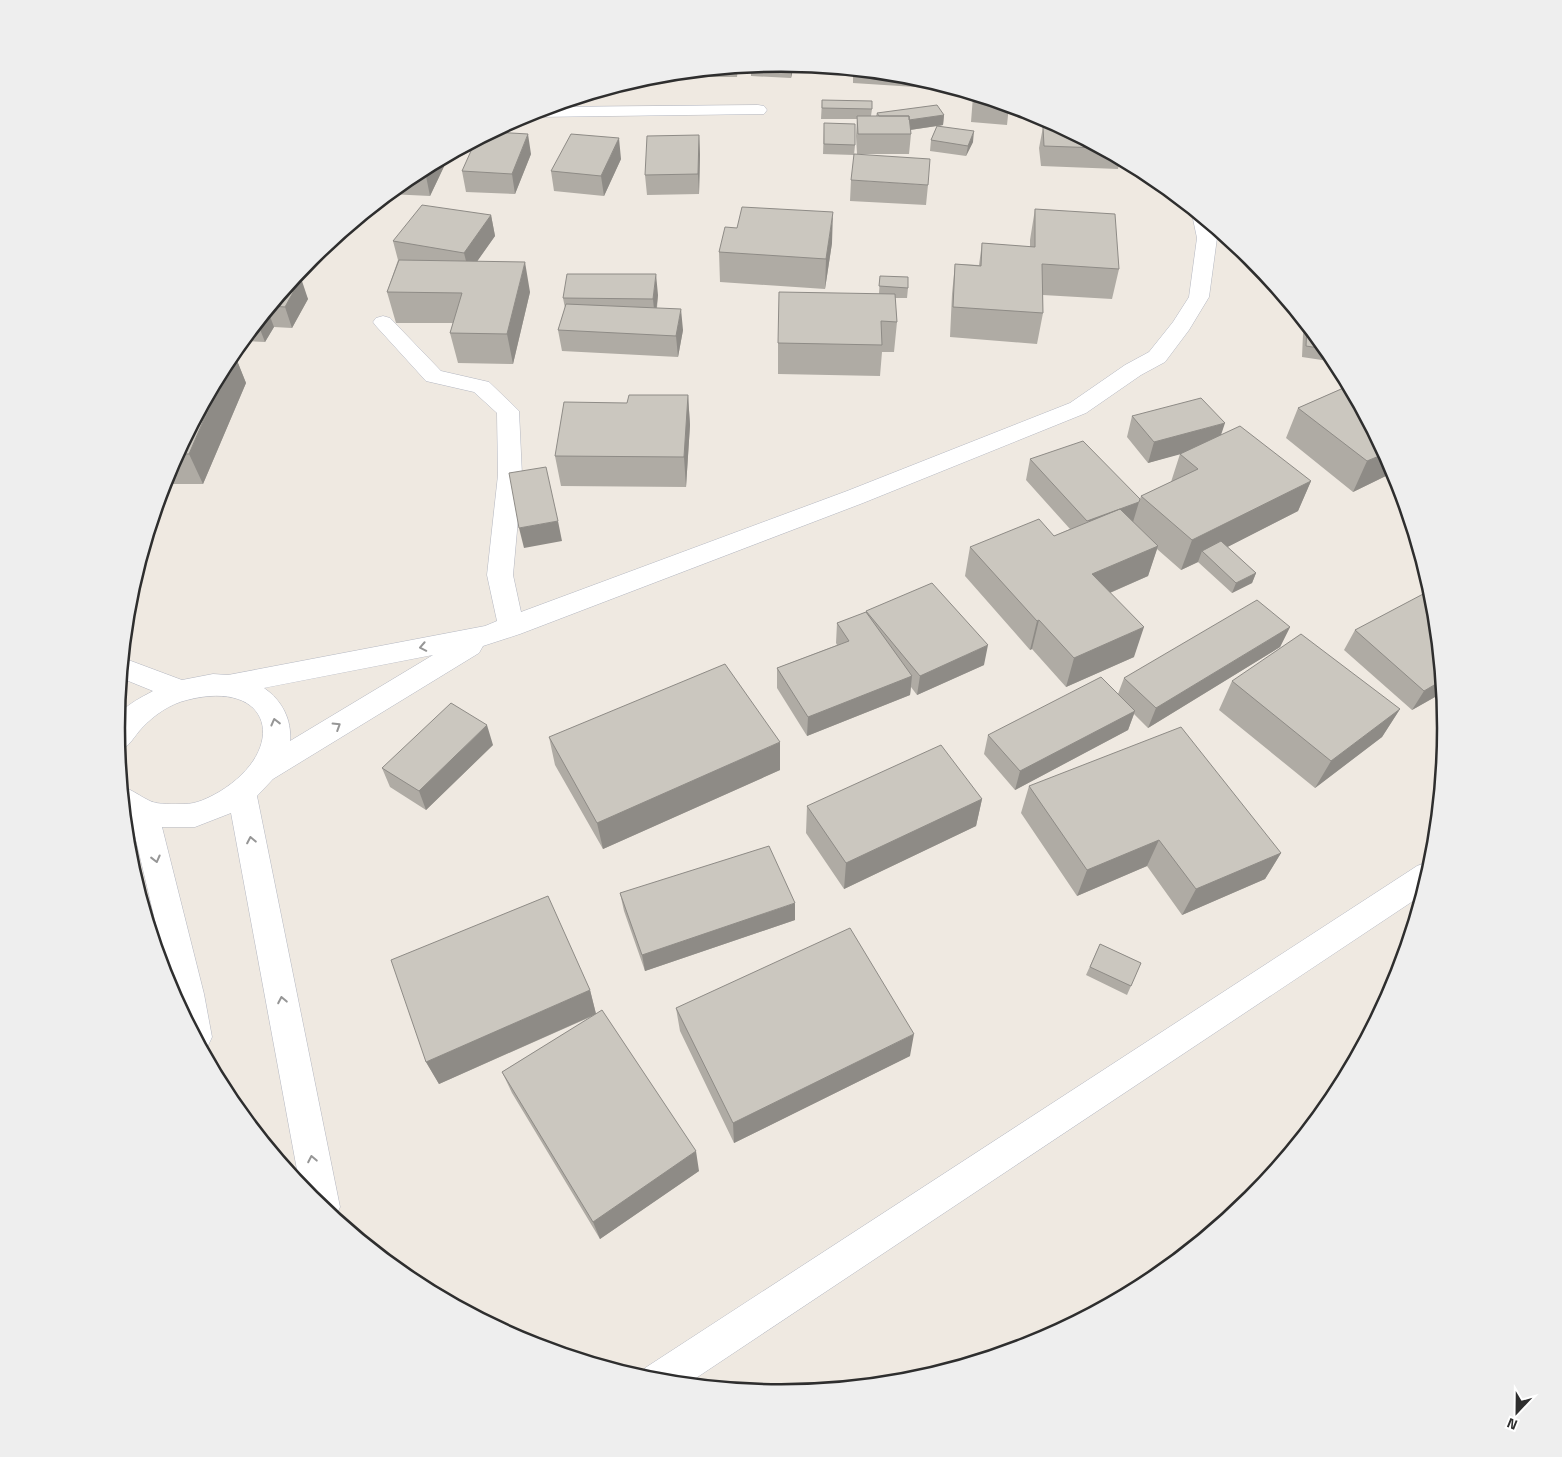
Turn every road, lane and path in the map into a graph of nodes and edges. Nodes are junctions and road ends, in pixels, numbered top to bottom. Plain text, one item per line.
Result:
1 (758, 110) dead end
2 (557, 112) edge
3 (1205, 228) edge
4 (382, 322) dead end
5 (499, 631) junction
6 (128, 670) edge
7 (231, 684) junction
8 (180, 690) junction
9 (125, 727) edge
10 (265, 770) junction
11 (242, 792) junction
12 (134, 805) edge
13 (1419, 881) edge
14 (192, 1018) edge
15 (320, 1195) edge
16 (668, 1374) edge

1 - 2 street
3 - 5 street
4 - 5 street
5 -> 7 street
10 -> 5 street
6 - 8 street
7 - 8 street
10 -> 7 street
8 - 9 street
10 - 11 street
11 - 12 street
15 -> 11 street
12 -> 14 street
13 - 16 street

